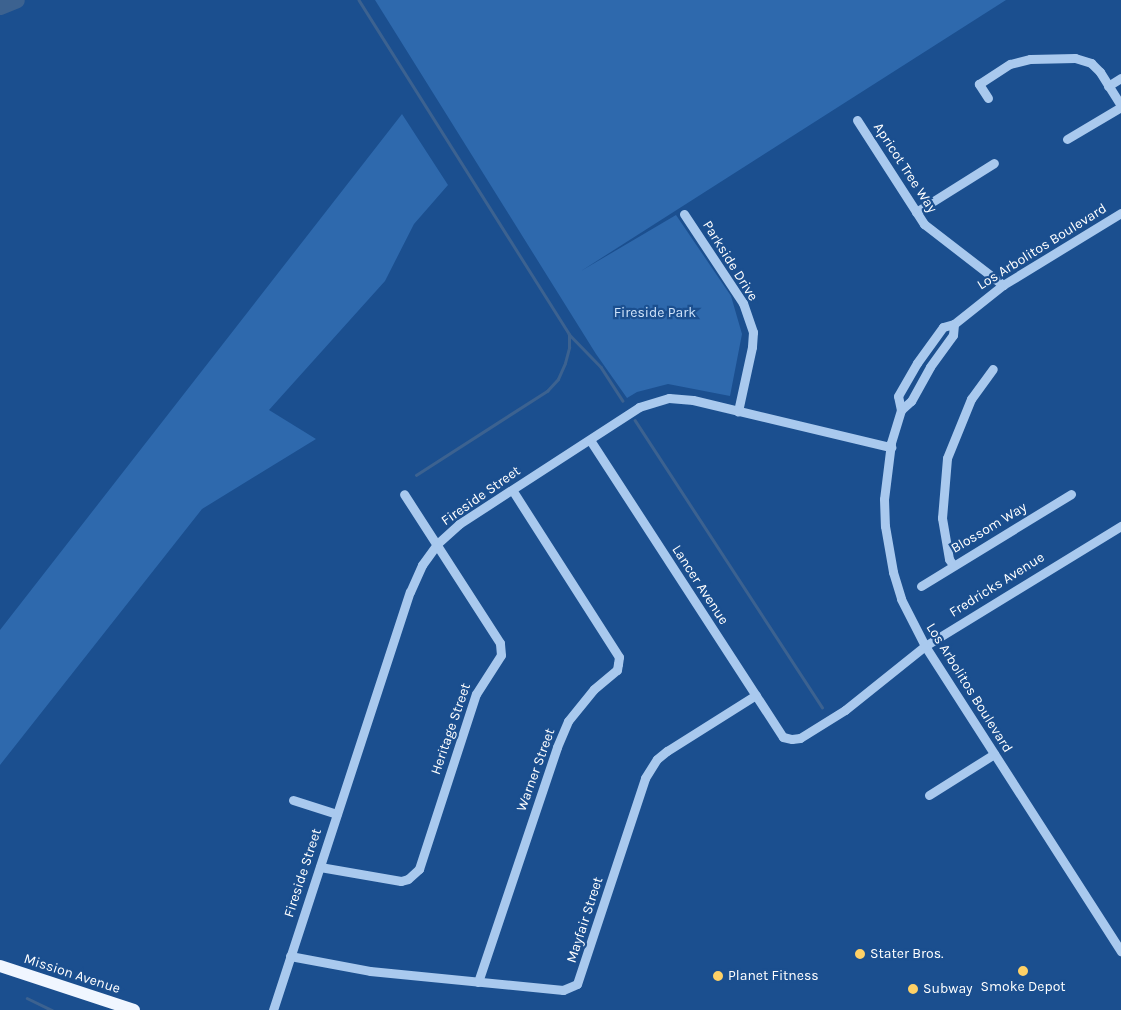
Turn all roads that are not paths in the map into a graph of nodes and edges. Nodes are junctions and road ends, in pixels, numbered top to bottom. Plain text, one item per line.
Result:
1 (1121, 78) edge
2 (1108, 86) junction
3 (988, 98) dead end
4 (1121, 106) edge
5 (857, 120) dead end
6 (1067, 139) dead end
7 (994, 163) dead end
8 (916, 212) junction
9 (1121, 213) edge
10 (684, 214) dead end
11 (1003, 285) junction
12 (954, 324) junction
13 (993, 369) dead end
14 (902, 410) junction
15 (738, 411) junction
16 (590, 440) junction
17 (891, 446) junction
18 (512, 490) junction
19 (404, 494) dead end
20 (1071, 494) dead end
21 (1121, 526) edge
22 (437, 544) junction
23 (953, 565) junction
24 (921, 586) dead end
25 (925, 646) junction
26 (756, 695) junction
27 (792, 739) joint
28 (994, 754) junction
29 (929, 795) dead end
30 (293, 800) dead end
31 (337, 814) junction
32 (320, 867) junction
33 (1121, 951) edge
34 (290, 956) junction
35 (0, 966) edge
36 (478, 982) junction
37 (134, 1010) edge
38 (273, 1010) edge

1 - 2 street
2 - 3 street
2 - 4 street
4 - 6 street
5 - 8 street, Apricot Tree Way
7 - 8 street
8 - 11 street, Apricot Tree Way
9 - 11 street, Los Arbolitos Boulevard
10 - 15 street, Parkside Drive
11 - 12 street, Los Arbolitos Boulevard
12 - 14 street, Los Arbolitos Boulevard
12 - 14 street, Los Arbolitos Boulevard
13 - 23 street
14 - 17 street, Los Arbolitos Boulevard
15 - 16 street, Fireside Street
15 - 17 street, Fireside Street
16 - 18 street, Fireside Street
16 - 26 street, Lancer Avenue
17 - 25 street, Los Arbolitos Boulevard
18 - 22 street, Fireside Street
18 - 36 street, Warner Street
19 - 22 street, Heritage Street
20 - 23 street, Blossom Way
21 - 25 street, Fredricks Avenue
22 - 31 street, Fireside Street
22 - 32 street, Heritage Street
23 - 24 street, Blossom Way
25 - 27 street, Fredricks Avenue
25 - 28 street, Los Arbolitos Boulevard
26 - 27 street, Lancer Avenue
26 - 36 street, Mayfair Street
28 - 29 street
28 - 33 street, Los Arbolitos Boulevard
30 - 31 street
31 - 32 street, Fireside Street
32 - 34 street, Fireside Street
34 - 36 street, Mayfair Street
34 - 38 street, Fireside Street
35 - 37 main road, Mission Avenue

